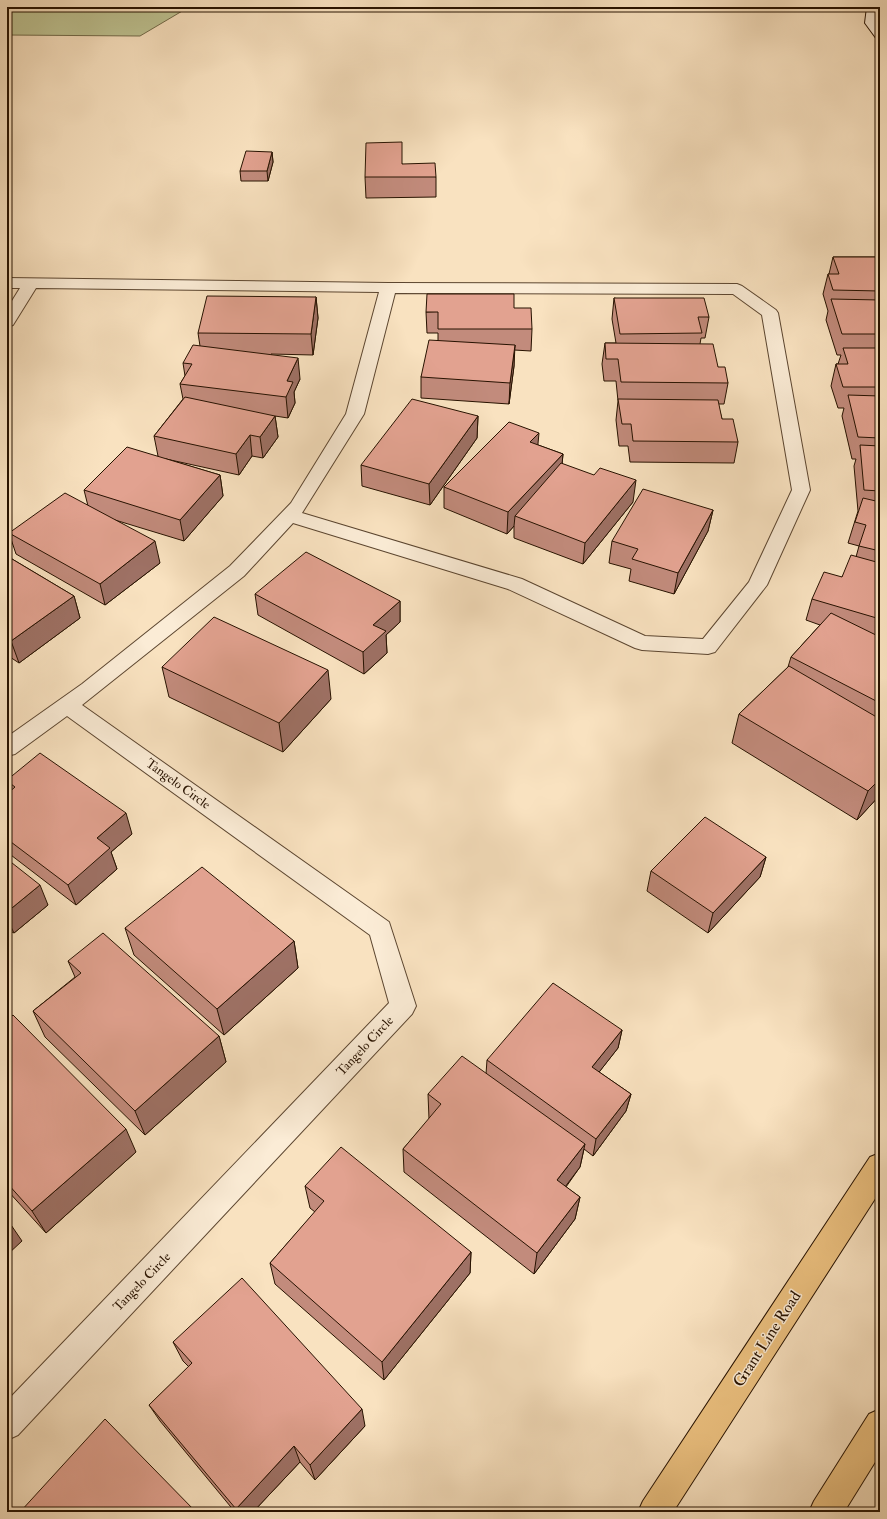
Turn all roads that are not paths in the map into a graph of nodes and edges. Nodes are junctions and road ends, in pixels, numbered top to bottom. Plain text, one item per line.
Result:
1 (873, 7) edge
2 (880, 35) edge
3 (7, 283) edge
4 (31, 283) junction
5 (388, 288) junction
6 (7, 322) edge
7 (290, 516) junction
8 (67, 705) junction
9 (7, 748) edge
10 (880, 1166) edge
11 (7, 1424) edge
12 (880, 1425) edge
13 (654, 1512) edge
14 (825, 1512) edge

1 - 2 street
3 - 4 street
4 - 5 street
4 - 6 street
5 - 7 street
5 - 7 street
7 - 8 street
8 - 9 street
8 - 11 street, Tangelo Circle
10 - 13 main road, Grant Line Road
12 - 14 main road

